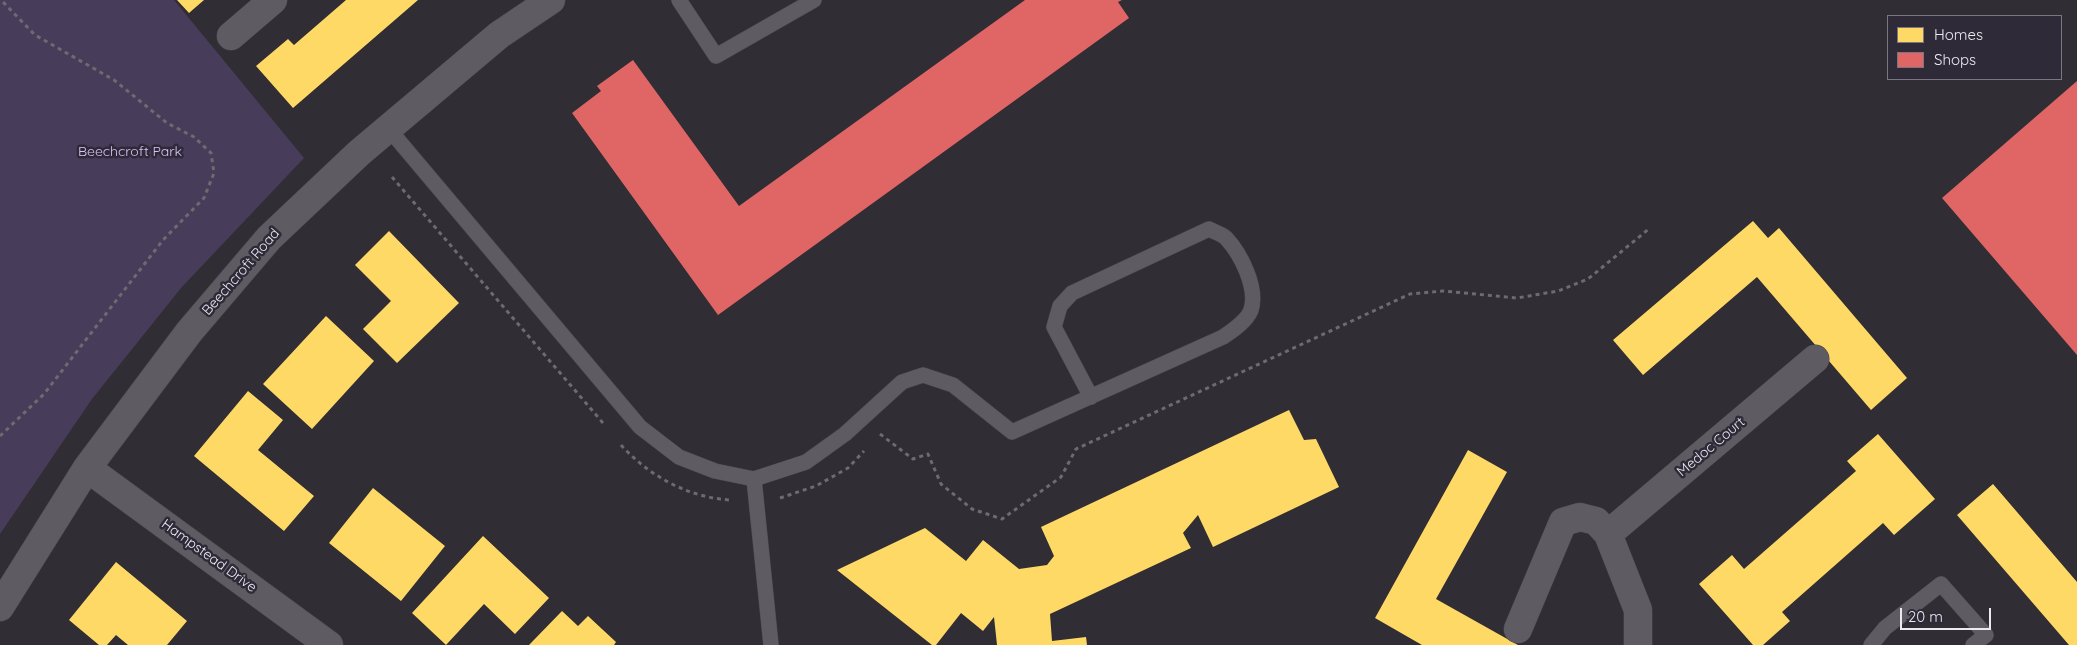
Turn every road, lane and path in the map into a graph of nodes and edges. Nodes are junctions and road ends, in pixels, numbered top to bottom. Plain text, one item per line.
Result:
1 (1, 0) edge
2 (273, 0) edge
3 (551, 0) edge
4 (679, 0) edge
5 (814, 0) edge
6 (231, 36) dead end
7 (388, 128) junction
8 (1650, 228) dead end
9 (1815, 359) dead end
10 (1091, 397) junction
11 (0, 436) edge
12 (874, 441) dead end
13 (867, 448) dead end
14 (87, 468) junction
15 (754, 479) junction
16 (775, 499) dead end
17 (1608, 534) junction
18 (0, 607) edge
19 (1518, 629) dead end
20 (329, 645) edge
21 (771, 645) edge
22 (1638, 645) edge
23 (1870, 645) edge
24 (1974, 645) edge

1 - 11 path
2 - 6 street
3 - 7 street, Beechcroft Road
4 - 5 lane
7 - 14 street, Beechcroft Road
7 - 15 lane
8 - 12 path
9 - 17 street, Medoc Court
10 - 10 lane
10 - 15 lane
13 - 16 path
14 - 18 street, Beechcroft Road
14 - 20 street, Hampstead Drive
15 - 21 lane
17 - 19 street
17 - 22 street
23 - 24 lane

